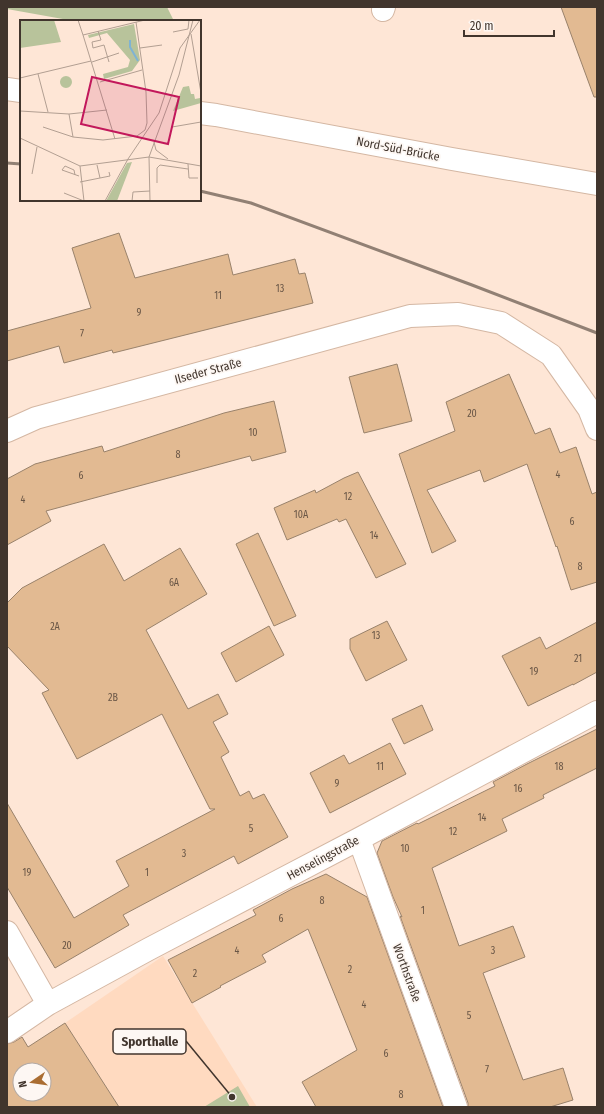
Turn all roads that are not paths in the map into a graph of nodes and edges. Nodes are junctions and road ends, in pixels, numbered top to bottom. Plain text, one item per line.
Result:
1 (7, 89) edge
2 (20, 91) edge
3 (201, 113) edge
4 (597, 184) edge
5 (597, 429) edge
6 (7, 431) edge
7 (597, 712) edge
8 (359, 839) junction
9 (7, 932) edge
10 (48, 1004) junction
11 (7, 1032) edge
12 (456, 1107) edge

1 - 2 street
3 - 4 street, Nord-Süd-Brücke
5 - 6 street, Ilseder Straße
7 - 8 street, Henselingstraße
8 - 10 street, Henselingstraße
8 - 12 street, Worthstraße
9 - 10 street
10 - 11 street, Henselingstraße

